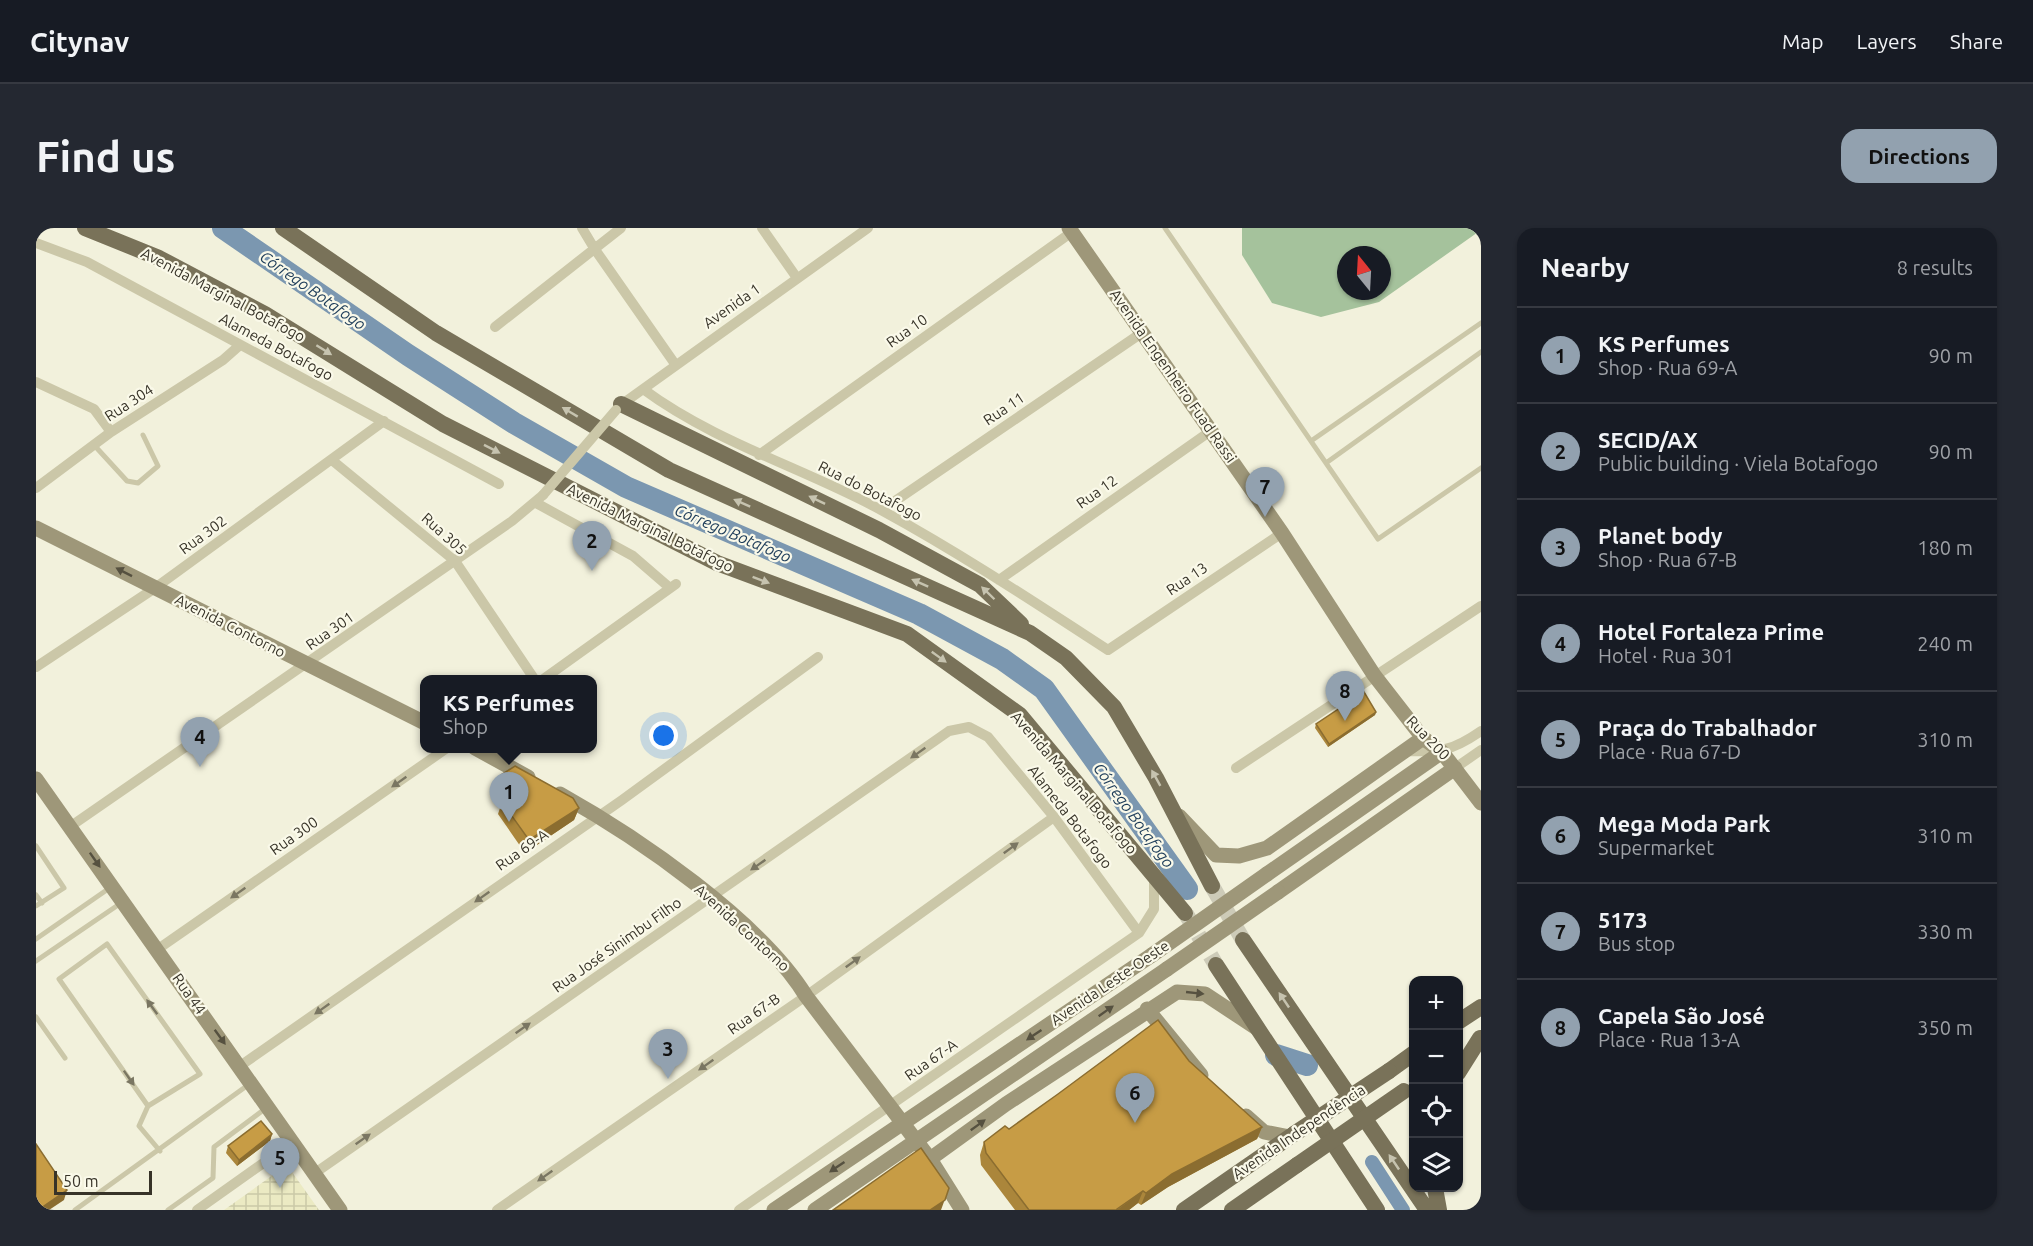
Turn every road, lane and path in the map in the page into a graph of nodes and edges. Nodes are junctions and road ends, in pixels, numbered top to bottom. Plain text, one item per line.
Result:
1 (85, 228) edge
2 (283, 228) edge
3 (582, 228) edge
4 (621, 228) edge
5 (762, 228) edge
6 (868, 228) edge
7 (1165, 228) edge
8 (1073, 230) edge
9 (36, 243) edge
10 (594, 248) junction
11 (797, 278) junction
12 (1481, 323) edge
13 (495, 327) dead end
14 (1143, 332) junction
15 (240, 345) junction
16 (1481, 352) edge
17 (675, 364) junction
18 (36, 382) edge
19 (643, 389) junction
20 (619, 407) junction
21 (384, 422) junction
22 (1212, 430) junction
23 (111, 432) junction
24 (143, 435) dead end
25 (1311, 441) junction
26 (94, 445) junction
27 (759, 455) junction
28 (333, 461) junction
29 (1326, 462) junction
30 (1481, 468) edge
31 (499, 484) dead end
32 (36, 488) edge
33 (539, 499) junction
34 (882, 510) junction
35 (36, 528) edge
36 (1282, 533) junction
37 (455, 561) junction
38 (999, 580) junction
39 (155, 588) junction
40 (1481, 606) edge
41 (1030, 633) junction
42 (1108, 650) joint
43 (818, 657) dead end
44 (307, 665) junction
45 (36, 667) edge
46 (532, 675) edge
47 (549, 675) edge
48 (1374, 675) junction
49 (420, 721) edge
50 (969, 727) joint
51 (1481, 731) edge
52 (1423, 738) junction
53 (1481, 750) edge
54 (1404, 751) junction
55 (1442, 752) junction
56 (440, 753) edge
57 (484, 753) edge
58 (1236, 768) dead end
59 (1455, 768) junction
60 (36, 779) edge
61 (1481, 803) edge
62 (1174, 811) junction
63 (598, 816) junction
64 (1054, 817) junction
65 (71, 826) junction
66 (36, 846) edge
67 (1154, 876) junction
68 (112, 886) junction
69 (1212, 886) tunnel mouth
70 (36, 895) edge
71 (712, 897) junction
72 (124, 901) junction
73 (39, 905) edge
74 (1185, 913) tunnel mouth
75 (1139, 933) junction
76 (36, 939) edge
77 (1243, 940) tunnel mouth
78 (158, 949) junction
79 (36, 961) edge
80 (1216, 965) tunnel mouth
81 (806, 996) junction
82 (1481, 1007) edge
83 (1147, 1009) junction
84 (36, 1017) edge
85 (1463, 1019) edge
86 (1258, 1029) junction
87 (1480, 1038) edge
88 (1463, 1050) edge
89 (1409, 1056) edge
90 (65, 1059) dead end
91 (1463, 1065) edge
92 (240, 1066) junction
93 (252, 1082) junction
94 (1213, 1086) edge
95 (1409, 1088) edge
96 (1006, 1104) junction
97 (148, 1106) junction
98 (268, 1106) junction
99 (1237, 1107) edge
100 (889, 1108) junction
101 (966, 1108) junction
102 (903, 1123) junction
103 (850, 1135) junction
104 (1292, 1136) junction
105 (915, 1140) junction
106 (293, 1142) junction
107 (160, 1151) junction
108 (860, 1151) junction
109 (930, 1159) junction
110 (315, 1173) junction
111 (1436, 1192) edge
112 (75, 1210) edge
113 (168, 1210) edge
114 (197, 1210) edge
115 (340, 1210) edge
116 (497, 1210) edge
117 (739, 1210) edge
118 (774, 1210) edge
119 (815, 1210) edge
120 (962, 1210) edge
121 (1184, 1210) edge
122 (1232, 1210) edge
123 (1377, 1210) edge
124 (1427, 1210) edge
125 (1439, 1210) edge

1 -> 67 main road, Avenida Marginal Botafogo
41 -> 2 main road
3 - 10 street
4 - 10 street
5 - 11 street
6 - 11 street, Avenida 1
7 - 25 lane
8 - 14 main road, Avenida Engenheiro Fuad Rassi
8 - 27 street, Rua 10
9 - 15 street, Alameda Botafogo
10 - 13 street
10 - 17 street
11 - 17 street, Avenida 1
12 - 25 lane
14 - 22 main road, Avenida Engenheiro Fuad Rassi
14 - 34 street, Rua 11
15 - 21 street, Alameda Botafogo
15 - 23 street, Rua 304
16 - 29 lane
17 - 19 street, Avenida 1
18 - 23 street
19 - 20 street, Avenida 1
19 - 27 street, Rua do Botafogo
20 - 33 street, Avenida 1, bridge
41 -> 20 main road
21 - 28 street, Rua 302
21 - 31 street, Alameda Botafogo
22 - 36 main road, Avenida Engenheiro Fuad Rassi
22 - 38 street, Rua 12
23 - 26 street, Rua 304
24 - 26 lane
25 - 29 lane
26 - 32 street, Rua 304
27 - 34 street, Rua do Botafogo
28 - 37 street, Rua 305
28 - 39 street, Rua 302
29 - 30 lane
33 - 37 street, Rua 301
33 - 47 street
34 - 38 street, Rua do Botafogo
39 -> 35 main road, Avenida Contorno
36 - 42 street, Rua 13
36 - 48 main road, Avenida Engenheiro Fuad Rassi
37 - 44 street, Rua 301
37 - 46 street, Rua 305
38 - 42 street, Rua do Botafogo
39 - 44 main road, Avenida Contorno
39 - 45 street, Rua 302
40 - 48 street
62 -> 41 main road
43 - 63 street, Rua 69-A
44 - 49 main road, Avenida Contorno
44 - 65 street, Rua 301
48 - 52 main road, Rua 200
48 - 58 street
50 - 64 street, Alameda Botafogo
50 -> 71 street, Rua José Sinimbu Filho
51 - 55 street
52 - 54 main road
52 - 55 main road, Rua 200
53 - 59 street
54 - 55 street
54 - 62 main road
55 - 59 main road, Rua 200
55 -> 102 main road, Avenida Leste-Oeste, bridge
56 -> 78 street, Rua 300
57 - 63 main road, Avenida Contorno
59 - 61 main road, Rua 200
101 -> 59 main road, Avenida Leste-Oeste, bridge
60 - 65 main road, Rua 44
62 - 69 main road
63 - 71 main road, Avenida Contorno
63 -> 92 street, Rua 69-A
64 - 75 street, Alameda Botafogo
81 -> 64 street, Rua 67-B
65 -> 68 main road, Rua 44
66 - 73 lane
67 - 74 main road, Avenida Marginal Botafogo
67 - 75 street
68 - 72 main road, Rua 44
68 - 76 lane
70 - 73 lane
71 - 81 main road, Avenida Contorno
110 -> 71 street, Rua José Sinimbu Filho
72 - 78 main road, Rua 44
72 - 79 lane
75 - 100 street, Rua 67-A
124 -> 77 main road
78 -> 92 main road, Rua 44
80 - 86 main road
81 - 100 main road, Avenida Contorno
81 -> 116 street, Rua 67-B
82 - 85 main road
83 -> 86 main road
83 - 94 main road
83 - 96 main road
84 - 90 lane
86 - 123 main road
87 - 88 main road
87 - 91 main road
89 - 104 main road, Avenida Independência, bridge
92 - 93 main road, Rua 44
93 - 98 main road, Rua 44
93 - 107 lane
95 - 122 main road, Avenida Independência, bridge
96 - 101 main road
109 -> 96 main road
97 -> 97 lane
97 - 107 lane
98 - 106 main road, Rua 44
98 - 113 lane
99 - 104 main road
100 - 102 main road, Avenida Contorno
100 - 103 street, Rua 67-A
101 - 105 main road, Avenida Leste-Oeste
102 - 105 main road, Avenida Contorno
102 - 108 main road, Avenida Leste-Oeste
103 - 108 street
103 - 117 street, Rua 67-A
104 - 121 main road, Avenida Independência
105 - 109 main road, Avenida Contorno
105 - 119 main road, Avenida Leste-Oeste
106 - 110 main road, Rua 44
106 - 114 street
107 - 112 lane
108 -> 118 main road, Avenida Leste-Oeste
109 - 120 main road, Avenida Contorno
110 - 115 main road, Rua 44
111 - 125 main road

